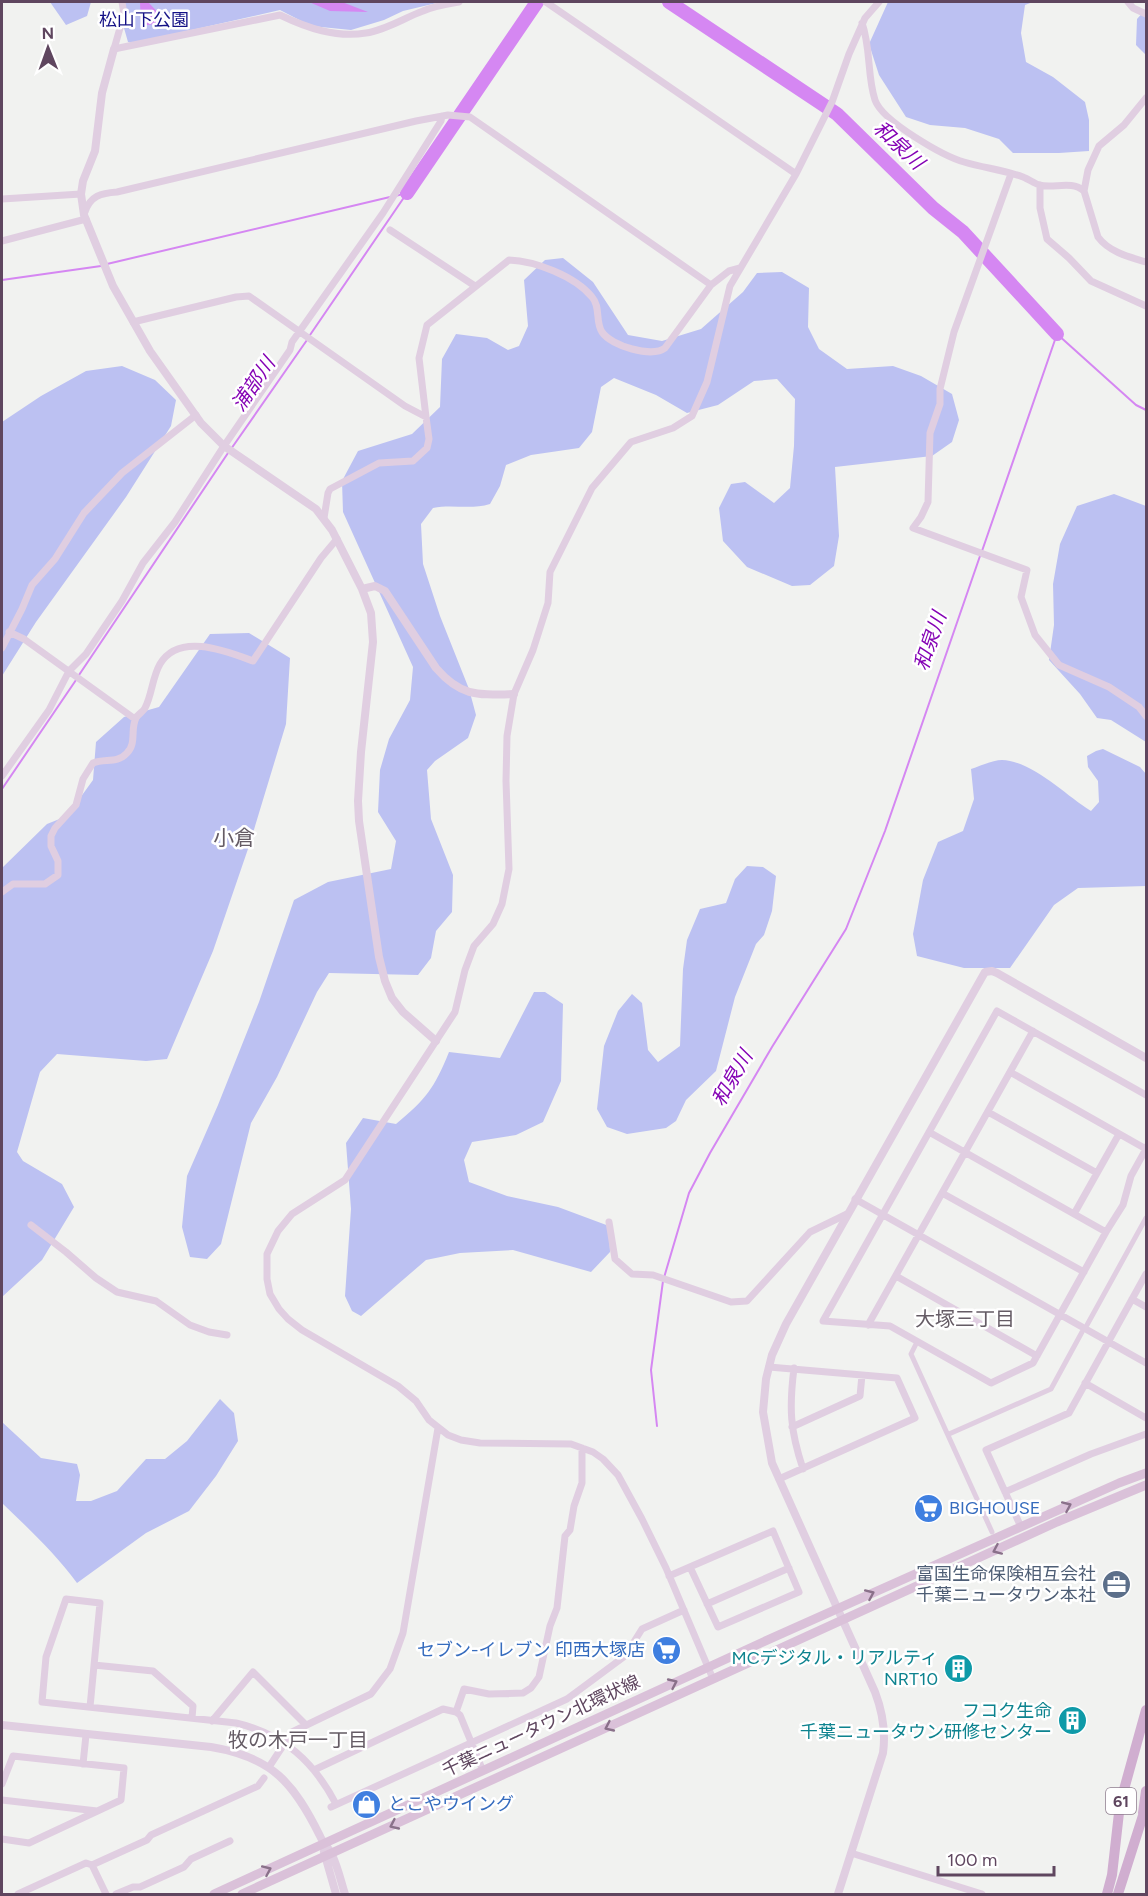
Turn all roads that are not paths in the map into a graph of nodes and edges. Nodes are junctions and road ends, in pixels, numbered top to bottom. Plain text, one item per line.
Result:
1 (122, 2) edge
2 (459, 2) edge
3 (546, 2) edge
4 (879, 2) edge
5 (1128, 2) edge
6 (1146, 14) edge
7 (862, 23) junction
8 (114, 49) junction
9 (1146, 98) edge
10 (445, 116) junction
11 (796, 174) junction
12 (1011, 174) junction
13 (1040, 185) junction
14 (1084, 191) junction
15 (81, 194) junction
16 (2, 199) edge
17 (85, 217) junction
18 (390, 230) dead end
19 (2, 241) edge
20 (1146, 262) edge
21 (740, 268) junction
22 (711, 285) junction
23 (475, 286) junction
24 (1146, 306) edge
25 (132, 322) junction
26 (300, 331) junction
27 (196, 415) junction
28 (426, 417) junction
29 (224, 446) junction
30 (324, 518) junction
31 (337, 539) junction
32 (362, 589) junction
33 (9, 632) junction
34 (2, 648) edge
35 (69, 671) junction
36 (514, 694) junction
37 (1146, 716) edge
38 (135, 719) junction
39 (2, 776) edge
40 (2, 892) edge
41 (1033, 1031) junction
42 (436, 1041) junction
43 (1146, 1058) edge
44 (1011, 1072) junction
45 (1146, 1095) edge
46 (988, 1112) junction
47 (929, 1132) junction
48 (1119, 1134) junction
49 (1146, 1148) edge
50 (965, 1153) junction
51 (1097, 1173) junction
52 (942, 1193) junction
53 (855, 1199) junction
54 (847, 1214) junction
55 (883, 1214) junction
56 (1074, 1214) junction
57 (1146, 1218) edge
58 (609, 1222) dead end
59 (31, 1225) dead end
60 (1106, 1232) junction
61 (919, 1235) junction
62 (1084, 1272) junction
63 (1146, 1274) edge
64 (896, 1276) junction
65 (1132, 1299) junction
66 (1146, 1308) edge
67 (1060, 1315) junction
68 (868, 1325) junction
69 (1087, 1325) dead end
70 (1082, 1332) dead end
71 (227, 1335) dead end
72 (917, 1342) junction
73 (1109, 1342) junction
74 (1037, 1356) junction
75 (1146, 1363) edge
76 (769, 1367) junction
77 (794, 1368) junction
78 (862, 1375) junction
79 (1085, 1383) junction
80 (1146, 1418) edge
81 (792, 1427) junction
82 (438, 1428) junction
83 (949, 1434) junction
84 (1146, 1434) edge
85 (582, 1448) junction
86 (803, 1469) junction
87 (1146, 1473) edge
88 (779, 1479) junction
89 (1146, 1485) edge
90 (1005, 1492) junction
91 (1019, 1528) junction
92 (992, 1532) dead end
93 (1021, 1539) junction
94 (690, 1567) junction
95 (789, 1568) junction
96 (669, 1576) junction
97 (707, 1604) junction
98 (838, 1609) junction
99 (684, 1610) junction
100 (843, 1620) junction
101 (94, 1665) junction
102 (708, 1667) junction
103 (713, 1679) junction
104 (90, 1707) junction
105 (1146, 1710) edge
106 (456, 1712) junction
107 (192, 1718) junction
108 (212, 1721) junction
109 (2, 1725) edge
110 (306, 1725) junction
111 (86, 1735) junction
112 (471, 1743) junction
113 (285, 1744) junction
114 (83, 1764) junction
115 (269, 1767) junction
116 (314, 1770) junction
117 (483, 1771) junction
118 (264, 1778) dead end
119 (2, 1784) edge
120 (1146, 1791) edge
121 (2, 1800) edge
122 (1146, 1806) edge
123 (98, 1811) junction
124 (1144, 1815) edge
125 (2, 1839) edge
126 (230, 1841) dead end
127 (324, 1844) junction
128 (851, 1853) junction
129 (328, 1856) junction
130 (92, 1864) junction
131 (18, 1894) edge
132 (106, 1894) edge
133 (116, 1894) edge
134 (214, 1894) edge
135 (242, 1894) edge
136 (336, 1894) edge
137 (345, 1894) edge
138 (838, 1894) edge
139 (982, 1894) edge
140 (1107, 1894) edge
141 (1118, 1894) edge

1 - 8 street
2 - 8 street
3 - 11 street
4 - 7 street
5 - 6 street
7 - 11 street
7 - 12 street
8 - 15 street
9 - 14 street
10 - 17 street
10 - 22 street
10 - 26 street
11 - 21 street
12 - 13 street
12 - 37 street
13 - 14 street
13 - 24 street
14 - 20 street
15 - 16 street
15 - 17 street
17 - 19 street
17 - 25 street
18 - 23 street
21 - 22 street
21 - 36 street
22 - 23 street
23 - 28 street
25 - 26 street
25 - 27 street
26 - 28 street
26 - 29 street
27 - 29 street
27 - 33 street
28 - 30 street
29 - 30 street
29 - 35 street
30 - 31 street
31 - 32 street
31 - 38 street
32 - 36 street
32 - 42 street
33 - 34 street
33 - 35 street
35 - 38 street
35 - 39 street
36 - 42 street
38 - 40 street
41 - 44 street
41 - 45 street
41 - 47 street
42 - 82 street
43 - 53 street
44 - 46 street
44 - 48 street
46 - 50 street
46 - 51 street
47 - 50 street
47 - 55 street
48 - 49 street
48 - 51 street
49 - 60 street
50 - 52 street
50 - 56 street
51 - 56 street
52 - 61 street
52 - 62 street
53 - 54 street
53 - 55 street
54 - 58 street
54 - 76 street
55 - 61 street
55 - 68 street
56 - 60 street
57 - 69 street
59 - 71 street
60 - 62 street
61 - 64 street
61 - 67 street
62 - 67 street
63 - 65 street
64 - 68 street
64 - 74 street
65 - 66 street
65 - 73 street
67 - 73 street
67 - 74 street
68 - 72 street
70 - 83 street
72 - 74 street
72 - 83 street
73 - 75 street
73 - 79 street
76 - 77 street
76 - 88 street
77 - 78 street
77 - 81 street
78 - 81 street
78 - 86 street
79 - 80 street
79 - 90 street
81 - 86 street
82 - 85 street
82 - 110 street
83 - 92 street
84 - 90 street
85 - 96 street
85 - 106 street
86 - 88 street
91 -> 87 main road, 千葉ニュータウン北環状線
88 - 98 street
89 - 93 main road, 千葉ニュータウン北環状線
90 - 91 street
91 - 93 street
98 -> 91 main road, 千葉ニュータウン北環状線
93 -> 100 main road, 千葉ニュータウン北環状線
94 - 95 street
94 - 96 street
94 - 97 street
95 - 97 street
95 - 97 street
96 - 99 street
98 - 100 street
98 - 102 main road, 千葉ニュータウン北環状線
99 - 102 street
99 - 112 street
100 - 103 main road, 千葉ニュータウン北環状線
100 - 128 street
101 - 104 street
101 - 104 street
101 - 107 street
102 - 103 street
117 -> 102 main road, 千葉ニュータウン北環状線
103 -> 129 main road, 千葉ニュータウン北環状線
104 - 107 street
105 - 140 main road, 61
106 - 112 street
106 - 116 street
107 - 108 street
108 - 110 street
108 - 113 street
109 - 111 street
110 - 113 street
111 - 114 street
111 - 115 street
112 - 116 street
112 - 117 street
113 - 115 street
113 - 116 street
114 - 119 street
114 - 123 street
115 - 127 street
117 - 127 main road, 千葉ニュータウン北環状線
118 - 130 street
120 - 124 main road, 61
121 - 123 street
122 - 124 main road, 61
123 - 125 street
124 - 141 main road, 61
126 - 133 street
127 - 129 street
134 -> 127 main road, 千葉ニュータウン北環状線
128 - 138 street
128 - 139 street
129 - 135 main road, 千葉ニュータウン北環状線
129 - 136 street
129 - 137 street
130 - 131 street
130 - 132 street

